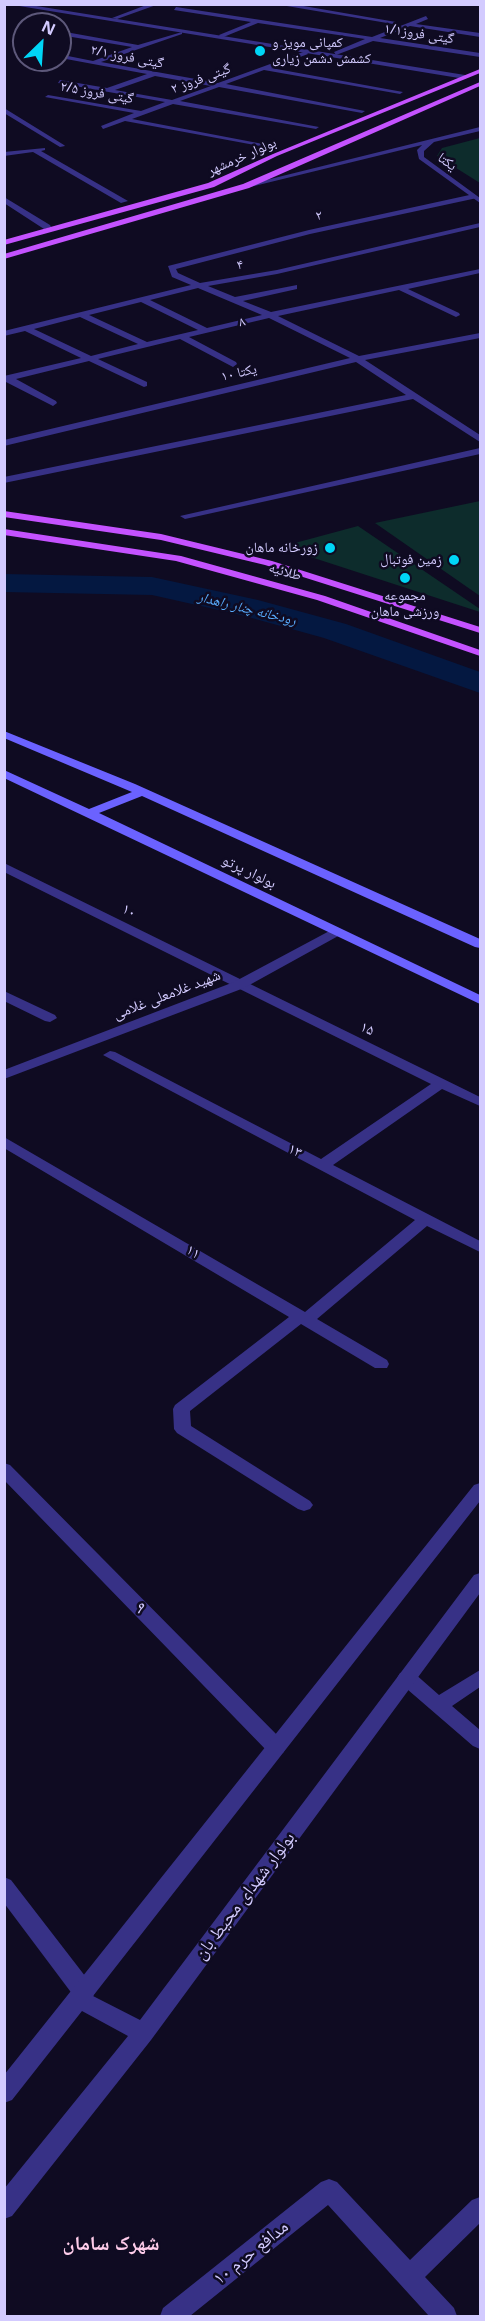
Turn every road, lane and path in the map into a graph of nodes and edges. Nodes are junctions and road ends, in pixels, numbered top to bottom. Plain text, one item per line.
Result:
1 (10, 4) edge
2 (29, 4) edge
3 (156, 4) edge
4 (278, 4) edge
5 (295, 7) junction
6 (176, 9) dead end
7 (426, 18) dead end
8 (115, 20) junction
9 (258, 21) junction
10 (393, 22) dead end
11 (409, 24) junction
12 (180, 33) junction
13 (72, 35) edge
14 (480, 35) edge
15 (221, 36) junction
16 (372, 39) junction
17 (138, 46) junction
18 (306, 53) junction
19 (336, 53) junction
20 (480, 55) edge
21 (72, 59) edge
22 (94, 63) junction
23 (263, 69) junction
24 (480, 71) edge
25 (153, 74) junction
26 (468, 76) junction
27 (60, 82) dead end
28 (480, 84) edge
29 (216, 86) junction
30 (107, 90) junction
31 (400, 92) dead end
32 (48, 97) dead end
33 (171, 102) junction
34 (4, 110) edge
35 (362, 111) dead end
36 (141, 113) junction
37 (124, 119) junction
38 (103, 127) dead end
39 (316, 127) dead end
40 (480, 129) edge
41 (434, 140) junction
42 (260, 144) dead end
43 (34, 150) junction
44 (4, 154) edge
45 (246, 186) junction
46 (477, 198) edge
47 (4, 199) edge
48 (124, 201) dead end
49 (480, 225) edge
50 (47, 226) dead end
51 (4, 243) edge
52 (4, 257) edge
53 (480, 272) edge
54 (200, 285) junction
55 (294, 287) dead end
56 (400, 288) junction
57 (141, 299) junction
58 (235, 300) junction
59 (79, 314) junction
60 (270, 315) junction
61 (456, 315) dead end
62 (25, 328) junction
63 (207, 331) junction
64 (4, 334) edge
65 (480, 335) edge
66 (182, 337) junction
67 (147, 345) junction
68 (92, 358) junction
69 (358, 358) junction
70 (233, 364) dead end
71 (9, 375) edge
72 (144, 384) dead end
73 (412, 396) junction
74 (53, 403) dead end
75 (480, 439) edge
76 (4, 443) edge
77 (480, 451) edge
78 (4, 480) edge
79 (4, 514) edge
80 (185, 516) dead end
81 (4, 531) edge
82 (480, 630) edge
83 (480, 653) edge
84 (4, 734) edge
85 (4, 773) edge
86 (142, 792) junction
87 (89, 813) junction
88 (4, 867) edge
89 (335, 932) junction
90 (480, 944) edge
91 (239, 985) junction
92 (4, 995) edge
93 (480, 1000) edge
94 (50, 1018) dead end
95 (110, 1055) dead end
96 (4, 1075) edge
97 (442, 1083) junction
98 (480, 1102) edge
99 (4, 1141) edge
100 (322, 1165) junction
101 (426, 1219) junction
102 (480, 1247) edge
103 (303, 1318) junction
104 (381, 1364) dead end
105 (4, 1469) edge
106 (480, 1489) edge
107 (304, 1505) dead end
108 (480, 1580) edge
109 (480, 1677) edge
110 (407, 1678) junction
111 (440, 1705) junction
112 (480, 1741) edge
113 (276, 1747) junction
114 (4, 1886) edge
115 (82, 1995) junction
116 (143, 2033) junction
117 (4, 2093) edge
118 (4, 2208) edge
119 (480, 2208) edge
120 (409, 2277) junction
121 (172, 2316) edge
122 (445, 2316) edge

1 - 8 street
2 - 8 street
3 - 8 street
4 - 5 street
5 - 9 street
5 - 10 street
6 - 9 street, ۱/۱گیتی فروز
7 - 11 street
8 - 12 street
8 - 15 street
9 - 15 street
9 - 16 street, ۱/۱گیتی فروز
11 - 14 street
11 - 16 street
12 - 17 street
12 - 18 street
13 - 17 street
15 - 19 street
16 - 19 street
16 - 20 street, ۱/۱گیتی فروز
17 - 22 street
18 - 23 street, گیتی فروز ۲
18 - 26 street
19 - 26 street
21 - 22 street, گیتی فروز ۲/۱
22 - 25 street, گیتی فروز ۲/۱
23 - 29 street, گیتی فروز ۲
23 - 31 street
24 - 26 main road, بولوار خرمشهر
25 - 29 street, گیتی فروز ۲/۱
25 - 30 street
26 - 51 main road, بولوار خرمشهر
27 - 30 street
28 - 45 main road
29 - 33 street, گیتی فروز ۲
29 - 35 street, گیتی فروز ۲/۱
30 - 33 street
32 - 36 street, گیتی فروز ۲/۵
33 - 36 street, گیتی فروز ۲
33 - 39 street
34 - 43 street
36 - 37 street, گیتی فروز ۲
37 - 38 street, گیتی فروز ۲
37 - 42 street
40 - 41 street
41 - 45 street
41 - 46 street, یکتا
43 - 44 street
43 - 48 street
45 - 52 main road
46 - 54 street, ۲
47 - 50 street
49 - 54 street, ۴
53 - 56 street, ۸
54 - 57 street, ۴
54 - 58 street
55 - 58 street
56 - 60 street, ۸
56 - 61 street
57 - 59 street, ۴
57 - 63 street
58 - 60 street
59 - 62 street, ۴
59 - 67 street
60 - 63 street, ۸
60 - 69 street
62 - 64 street, ۴
62 - 68 street
63 - 66 street, ۸
65 - 69 street, ۱۰ یکتا
66 - 67 street, ۸
66 - 70 street
67 - 68 street, ۸
68 - 71 street, ۸
68 - 72 street
69 - 73 street
69 - 76 street, ۱۰ یکتا
71 - 74 street
73 - 75 street
73 - 78 street
77 - 80 street
79 - 82 main road, طلائیه
81 - 83 main road, طلائیه
84 - 86 main road, بولوار پرتو
85 - 87 main road, بولوار پرتو
86 - 87 main road
86 - 90 main road, بولوار پرتو
87 - 89 main road, بولوار پرتو
88 - 91 street, ۱۰
89 - 91 street, شهید غلامعلی غلامی
89 - 93 main road, بولوار پرتو
91 - 96 street, شهید غلامعلی غلامی
91 - 97 street, ۱۵
92 - 94 street
95 - 100 street, ۱۳
97 - 98 street, ۱۵
97 - 100 street
99 - 103 street, ۱۱
100 - 101 street, ۱۳
101 - 102 street, ۱۳
101 - 103 street
103 - 104 street, ۱۱
103 - 107 street
105 - 113 street, ۹
106 - 113 street
108 - 110 street, بولوار شهدای محیط بان
109 - 111 street
110 - 111 street
110 - 116 street, بولوار شهدای محیط بان
111 - 112 street
113 - 115 street
114 - 115 street
115 - 116 street
115 - 117 street
116 - 118 street, بولوار شهدای محیط بان
119 - 120 street
120 - 121 street, مدافع حرم ۱۰
120 - 122 street

